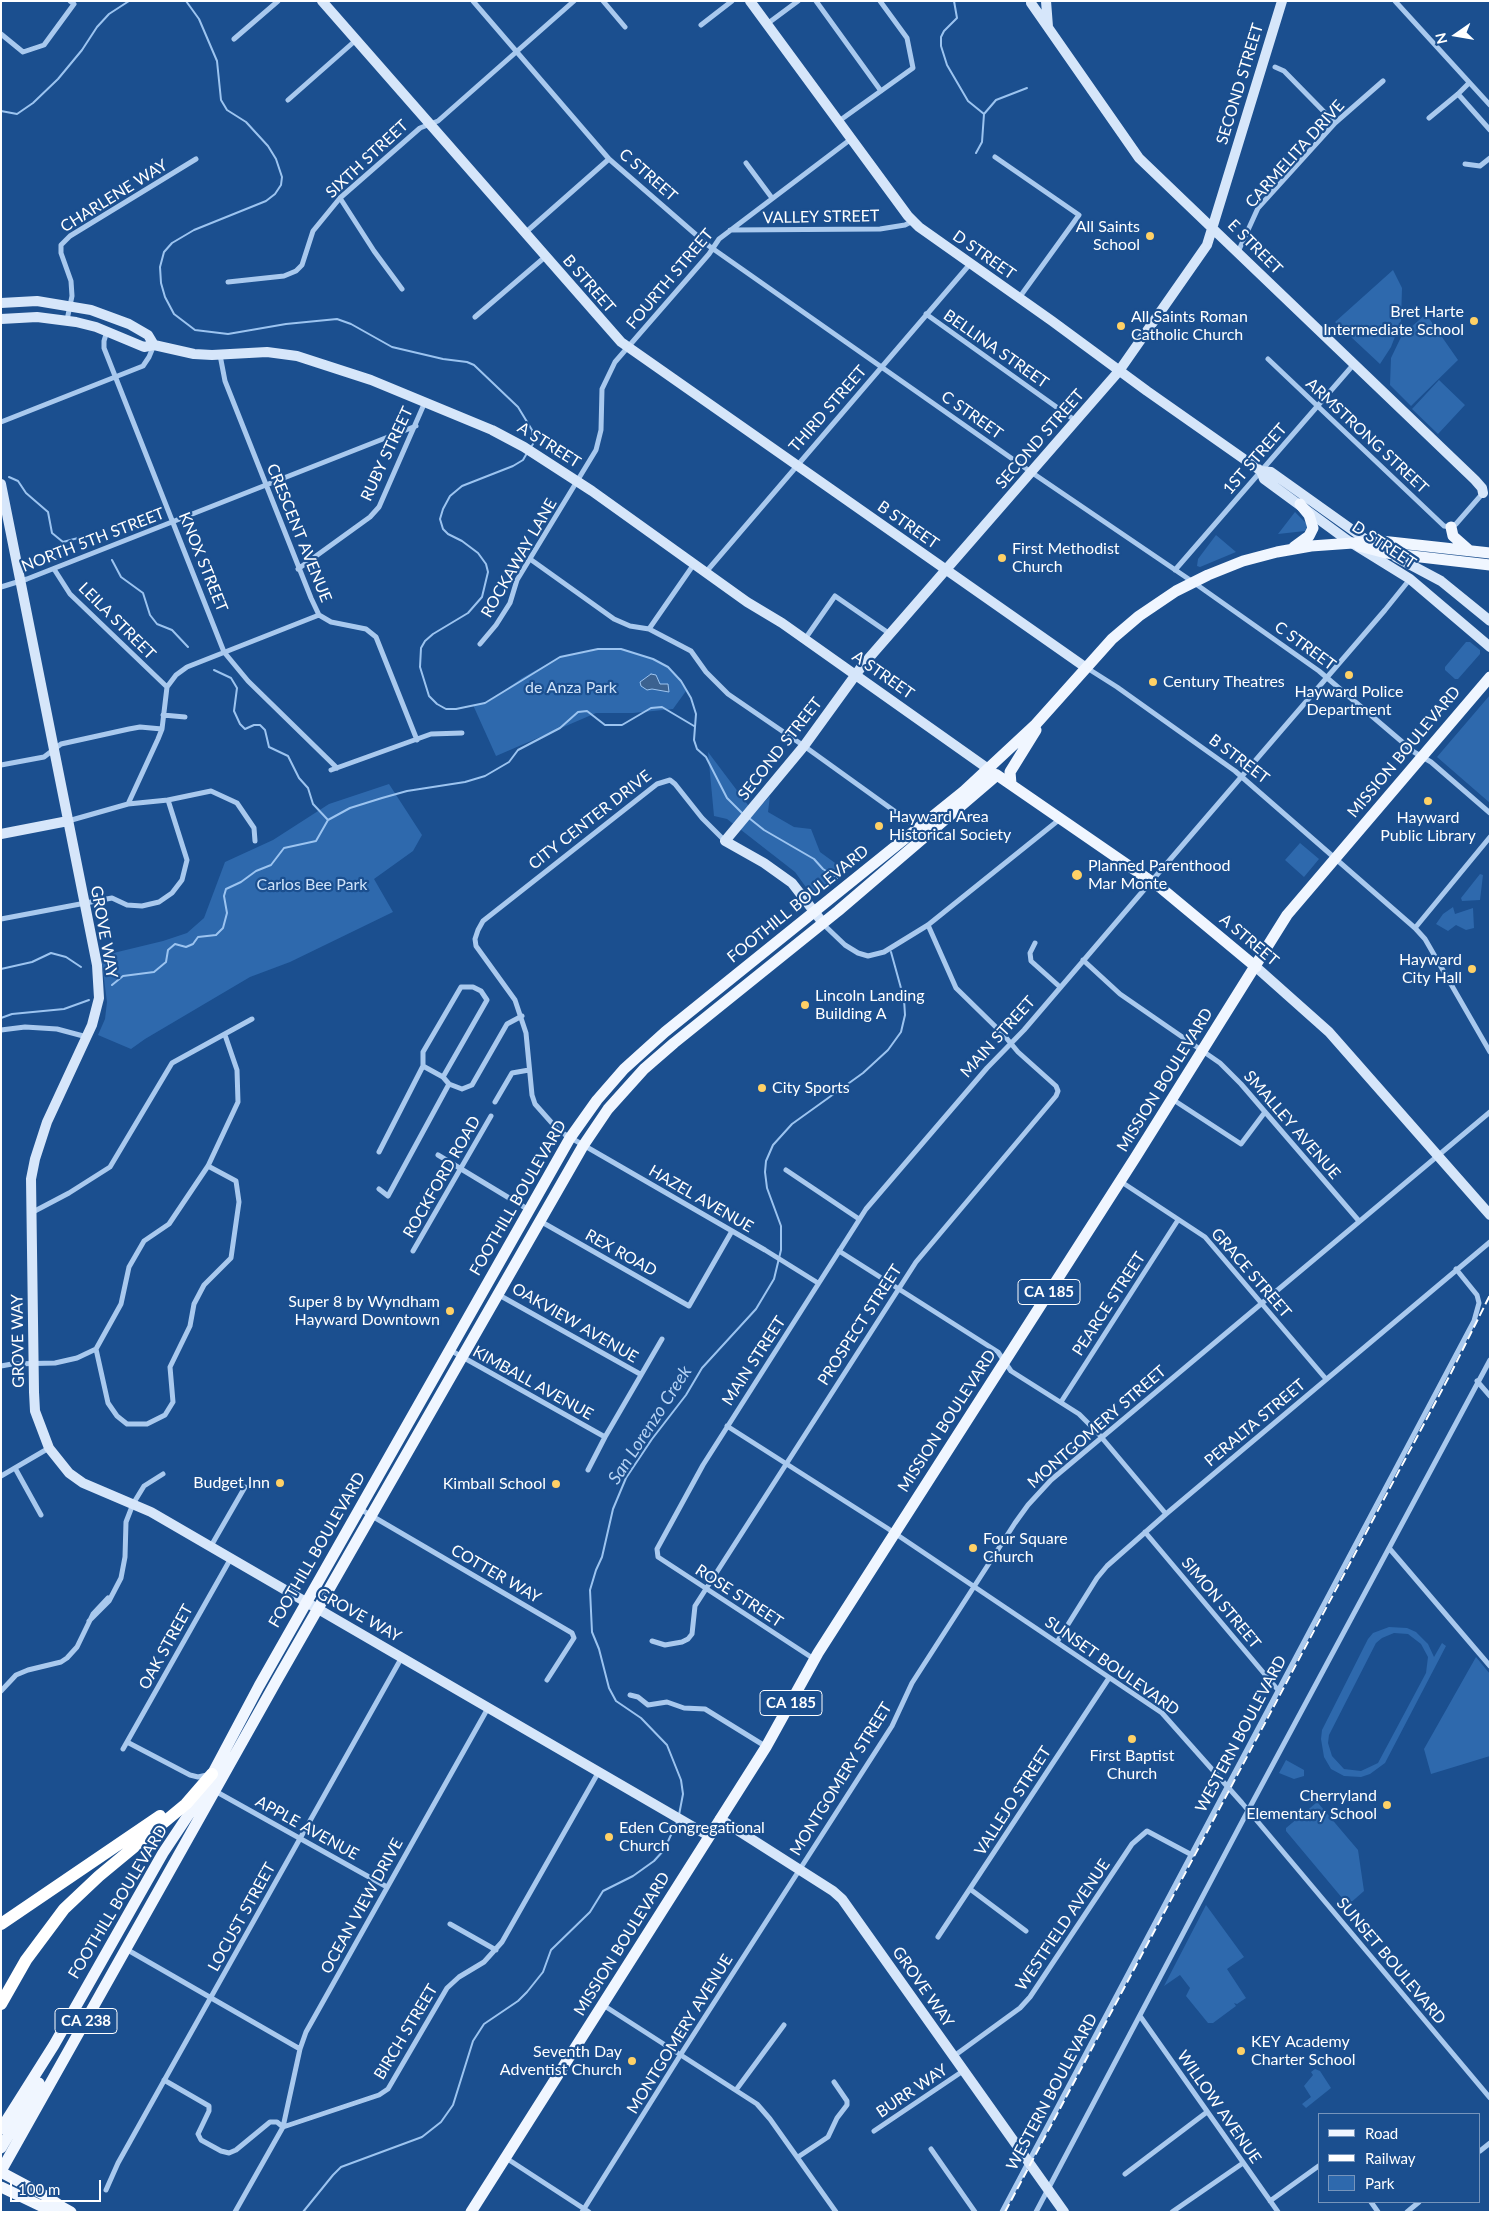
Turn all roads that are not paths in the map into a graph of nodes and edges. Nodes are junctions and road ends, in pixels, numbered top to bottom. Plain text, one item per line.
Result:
1 (70, 1) edge
2 (278, 1) edge
3 (322, 1) edge
4 (473, 1) edge
5 (574, 1) edge
6 (603, 1) edge
7 (732, 1) edge
8 (750, 1) edge
9 (798, 1) edge
10 (816, 1) edge
11 (880, 1) edge
12 (1042, 1) edge
13 (1046, 1) edge
14 (1282, 1) edge
15 (1395, 1) edge
16 (1030, 2) edge
17 (767, 24) junction
18 (701, 25) dead end
19 (626, 27) dead end
20 (1048, 28) junction
21 (1, 34) edge
22 (234, 39) dead end
23 (356, 40) junction
24 (517, 52) junction
25 (1275, 67) dead end
26 (1383, 81) dead end
27 (1469, 83) junction
28 (881, 91) junction
29 (1458, 94) junction
30 (288, 100) dead end
31 (1490, 105) edge
32 (1429, 118) dead end
33 (838, 122) junction
34 (1335, 123) junction
35 (429, 124) junction
36 (1490, 130) edge
37 (851, 139) junction
38 (995, 157) dead end
39 (1490, 158) edge
40 (196, 159) dead end
41 (609, 159) junction
42 (746, 163) dead end
43 (1465, 164) dead end
44 (340, 198) junction
45 (772, 198) junction
46 (912, 221) junction
47 (1213, 227) junction
48 (728, 230) junction
49 (525, 233) junction
50 (713, 248) junction
51 (1238, 252) junction
52 (545, 257) junction
53 (970, 264) junction
54 (228, 282) dead end
55 (402, 289) dead end
56 (1019, 298) junction
57 (1, 303) edge
58 (71, 305) junction
59 (926, 314) junction
60 (475, 317) dead end
61 (1, 319) edge
62 (67, 320) junction
63 (107, 331) junction
64 (154, 345) junction
65 (628, 348) junction
66 (220, 355) junction
67 (1268, 358) dead end
68 (1354, 364) junction
69 (881, 367) junction
70 (1119, 371) junction
71 (116, 377) junction
72 (426, 402) junction
73 (1316, 406) junction
74 (1076, 421) junction
75 (1, 422) edge
76 (416, 426) junction
77 (796, 465) junction
78 (1261, 471) junction
79 (1031, 472) junction
80 (577, 482) junction
81 (1, 484) edge
82 (266, 486) junction
83 (1483, 493) joint
84 (1300, 504) junction
85 (173, 522) junction
86 (1451, 527) junction
87 (1367, 542) junction
88 (1352, 544) junction
89 (1291, 549) junction
90 (1470, 551) junction
91 (1386, 553) junction
92 (1490, 553) edge
93 (530, 559) junction
94 (694, 564) junction
95 (1490, 565) edge
96 (54, 569) junction
97 (298, 569) junction
98 (946, 570) junction
99 (1176, 570) junction
100 (706, 572) junction
101 (1410, 579) junction
102 (20, 582) junction
103 (1193, 582) junction
104 (1, 587) edge
105 (319, 615) junction
106 (1490, 621) edge
107 (649, 629) junction
108 (891, 635) junction
109 (805, 639) junction
110 (480, 644) dead end
111 (1490, 647) edge
112 (224, 652) junction
113 (1085, 667) junction
114 (855, 674) junction
115 (1490, 677) edge
116 (1327, 678) junction
117 (167, 687) junction
118 (1047, 711) junction
119 (163, 715) junction
120 (185, 717) dead end
121 (162, 729) junction
122 (462, 733) dead end
123 (417, 740) junction
124 (804, 746) junction
125 (53, 750) junction
126 (1422, 757) junction
127 (1, 765) edge
128 (337, 768) junction
129 (330, 770) dead end
130 (992, 772) junction
131 (1242, 777) junction
132 (1011, 784) junction
133 (168, 800) junction
134 (128, 804) junction
135 (1490, 813) edge
136 (1061, 819) junction
137 (68, 821) junction
138 (918, 828) junction
139 (1, 834) edge
140 (1490, 837) edge
141 (725, 841) junction
142 (255, 842) dead end
143 (1335, 858) junction
144 (1152, 882) junction
145 (84, 903) junction
146 (813, 912) junction
147 (1, 919) edge
148 (823, 924) junction
149 (928, 925) junction
150 (1415, 928) junction
151 (1035, 944) dead end
152 (1083, 960) junction
153 (1256, 967) junction
154 (1060, 987) junction
155 (522, 1016) junction
156 (252, 1019) dead end
157 (1, 1030) edge
158 (225, 1035) junction
159 (87, 1037) junction
160 (1010, 1042) junction
161 (1203, 1051) junction
162 (1490, 1052) edge
163 (422, 1066) junction
164 (529, 1070) junction
165 (443, 1077) junction
166 (449, 1084) junction
167 (1172, 1099) junction
168 (495, 1102) dead end
169 (1265, 1112) junction
170 (1490, 1112) edge
171 (492, 1116) dead end
172 (570, 1138) junction
173 (583, 1146) junction
174 (380, 1152) dead end
175 (438, 1155) dead end
176 (1437, 1155) junction
177 (208, 1166) junction
178 (460, 1169) junction
179 (786, 1170) dead end
180 (1120, 1181) junction
181 (379, 1189) dead end
182 (530, 1210) junction
183 (30, 1214) junction
184 (1490, 1215) edge
185 (859, 1219) junction
186 (1178, 1220) junction
187 (540, 1221) junction
188 (1359, 1221) junction
189 (732, 1231) junction
190 (1490, 1242) edge
191 (413, 1251) dead end
192 (839, 1251) junction
193 (1456, 1270) junction
194 (818, 1283) junction
195 (899, 1289) junction
196 (498, 1294) junction
197 (1262, 1303) junction
198 (662, 1339) dead end
199 (96, 1349) junction
200 (450, 1350) junction
201 (463, 1358) junction
202 (1490, 1360) edge
203 (1004, 1362) junction
204 (33, 1364) junction
205 (1, 1366) edge
206 (640, 1374) junction
207 (1326, 1379) junction
208 (1477, 1381) junction
209 (1490, 1396) edge
210 (1061, 1402) junction
211 (727, 1426) junction
212 (605, 1437) junction
213 (1102, 1437) junction
214 (49, 1448) junction
215 (786, 1464) junction
216 (15, 1468) junction
217 (588, 1470) dead end
218 (163, 1474) dead end
219 (1, 1476) edge
220 (245, 1487) dead end
221 (133, 1504) junction
222 (360, 1509) junction
223 (41, 1514) dead end
224 (1166, 1514) junction
225 (373, 1516) junction
226 (1145, 1532) junction
227 (894, 1534) junction
228 (211, 1546) junction
229 (1389, 1548) junction
230 (657, 1549) joint
231 (231, 1558) junction
232 (974, 1587) junction
233 (706, 1590) junction
234 (307, 1602) junction
235 (319, 1610) junction
236 (652, 1641) dead end
237 (1057, 1642) junction
238 (403, 1657) junction
239 (815, 1659) junction
240 (1489, 1665) edge
241 (1109, 1678) junction
242 (547, 1680) dead end
243 (1, 1690) edge
244 (1278, 1690) junction
245 (630, 1695) dead end
246 (488, 1708) junction
247 (128, 1742) junction
248 (766, 1747) junction
249 (123, 1749) dead end
250 (598, 1772) junction
251 (212, 1774) junction
252 (1227, 1788) junction
253 (215, 1791) junction
254 (1248, 1811) junction
255 (720, 1819) junction
256 (709, 1836) junction
257 (300, 1838) junction
258 (106, 1853) junction
259 (1192, 1855) junction
260 (800, 1870) junction
261 (387, 1887) junction
262 (970, 1889) junction
263 (1, 1916) edge
264 (1, 1924) edge
265 (450, 1924) dead end
266 (1026, 1931) dead end
267 (938, 1937) dead end
268 (126, 1950) junction
269 (496, 1950) junction
270 (211, 1998) junction
271 (1, 2004) edge
272 (603, 2005) junction
273 (1140, 2016) junction
274 (784, 2025) dead end
275 (300, 2049) junction
276 (681, 2054) junction
277 (953, 2056) junction
278 (44, 2062) junction
279 (963, 2071) junction
280 (164, 2080) junction
281 (834, 2082) dead end
282 (736, 2090) junction
283 (1490, 2098) edge
284 (1207, 2112) junction
285 (283, 2127) junction
286 (1, 2129) edge
287 (874, 2131) dead end
288 (1, 2148) edge
289 (931, 2149) dead end
290 (798, 2157) junction
291 (505, 2158) junction
292 (1028, 2162) junction
293 (1243, 2163) junction
294 (1318, 2166) edge
295 (1, 2171) edge
296 (1125, 2174) dead end
297 (1, 2187) edge
298 (1048, 2189) junction
299 (106, 2190) dead end
300 (1270, 2201) junction
301 (1418, 2203) edge
302 (63, 2210) edge
303 (585, 2211) edge
304 (235, 2212) edge
305 (472, 2212) edge
306 (836, 2212) edge
307 (975, 2212) edge
308 (1002, 2212) edge
309 (1036, 2212) edge
310 (1064, 2212) edge
311 (1172, 2212) edge
312 (1278, 2212) edge
313 (1408, 2212) edge

1 - 21 street
2 - 22 street
3 - 23 main road, B STREET
4 - 24 street, C STREET
5 - 24 street, SIXTH STREET
6 - 19 street
7 - 18 street
8 - 17 main road, D STREET
9 - 17 street
10 - 28 street
11 - 28 street
12 - 16 main road
13 - 20 main road
14 - 47 main road, SECOND STREET
15 - 27 street
16 - 20 main road, E STREET
17 - 33 main road, D STREET
20 - 47 main road, E STREET
23 - 30 street
23 - 35 main road, B STREET
24 - 35 street, SIXTH STREET
24 - 41 street, C STREET
25 - 34 street
26 - 34 street, CARMELITA DRIVE
27 - 29 street
27 - 31 street
28 - 33 street
29 - 32 street
29 - 36 street
33 - 37 main road, D STREET
34 - 51 street, CARMELITA DRIVE
35 - 44 street, SIXTH STREET
35 - 49 main road, B STREET
37 - 45 street, FOURTH STREET
37 - 46 main road, D STREET
38 - 56 street
39 - 43 street
40 - 58 street, CHARLENE WAY
41 - 49 street
41 - 50 street, C STREET
42 - 45 street
44 - 54 street, SIXTH STREET
44 - 55 street
45 - 48 street, FOURTH STREET
46 - 48 street, VALLEY STREET
46 - 53 main road, D STREET
47 - 51 main road, E STREET
47 - 70 main road, SECOND STREET
48 - 50 street, FOURTH STREET
49 - 52 main road, B STREET
50 - 65 street, FOURTH STREET
50 - 69 street, C STREET
51 - 68 main road, E STREET
52 - 60 street
52 - 65 main road, B STREET
53 - 56 main road, D STREET
53 - 59 street, THIRD STREET
56 - 70 main road, D STREET
57 - 58 main road
58 - 62 street, CHARLENE WAY
58 - 64 main road
59 - 69 street, THIRD STREET
59 - 74 street, BELLINA STREET
61 - 62 main road, A STREET
62 - 63 main road, A STREET
63 - 64 main road, A STREET
63 - 71 street, KNOX STREET
64 - 66 main road, A STREET
64 - 71 street
65 - 77 main road, B STREET
65 - 80 street, FOURTH STREET
66 - 72 main road, A STREET
66 - 82 street, CRESCENT AVENUE
67 - 73 street, ARMSTRONG STREET
68 - 73 street, 1ST STREET
68 - 83 main road, E STREET
69 - 77 street, THIRD STREET
69 - 79 street, C STREET
70 - 74 main road, SECOND STREET
70 - 78 main road, D STREET
71 - 75 street
71 - 85 street, KNOX STREET
72 - 76 street, RUBY STREET
72 - 80 main road, A STREET
73 - 78 street, 1ST STREET
73 - 86 street, ARMSTRONG STREET
74 - 79 main road, SECOND STREET
76 - 82 street, NORTH 5TH STREET
76 - 97 street, RUBY STREET
77 - 98 main road, B STREET
77 - 100 street, THIRD STREET
78 - 84 main road, D STREET
78 - 87 main road, D STREET
78 - 99 street, 1ST STREET
79 - 98 main road, SECOND STREET
79 - 99 street, C STREET
80 - 93 street, ROCKAWAY LANE
80 - 94 main road, A STREET
81 - 102 main road, GROVE WAY
82 - 85 street, NORTH 5TH STREET
82 - 97 street, CRESCENT AVENUE
83 - 86 street
84 - 88 main road, D STREET
84 - 89 main road
85 - 96 street, NORTH 5TH STREET
85 - 112 street, KNOX STREET
86 - 90 main road
87 - 88 main road, FOOTHILL BOULEVARD
87 - 90 main road, FOOTHILL BOULEVARD
87 - 91 main road, D STREET
88 - 89 main road, FOOTHILL BOULEVARD
88 - 91 main road, FOOTHILL BOULEVARD
88 - 101 main road, D STREET
89 - 103 main road, FOOTHILL BOULEVARD
90 - 92 main road, FOOTHILL BOULEVARD
91 - 95 main road, FOOTHILL BOULEVARD
91 - 106 main road, D STREET
93 - 107 street
93 - 110 street, ROCKAWAY LANE
94 - 100 main road, A STREET
94 - 107 street
96 - 102 street, NORTH 5TH STREET
96 - 117 street, LEILA STREET
97 - 105 street, CRESCENT AVENUE
98 - 108 main road, SECOND STREET
98 - 113 main road, B STREET
99 - 103 street, C STREET
100 - 109 main road, A STREET
101 - 111 main road, D STREET
101 - 116 street, MAIN STREET
102 - 104 street, NORTH 5TH STREET
102 - 125 main road, GROVE WAY
103 - 113 main road, FOOTHILL BOULEVARD
103 - 116 street, C STREET
105 - 112 street
105 - 123 street, CRESCENT AVENUE
107 - 124 street
108 - 109 street
108 - 114 main road, SECOND STREET
109 - 114 main road, A STREET
112 - 117 street
112 - 128 street, KNOX STREET
113 - 118 main road, FOOTHILL BOULEVARD
113 - 131 street, B STREET
114 - 124 main road, SECOND STREET
114 - 130 main road, A STREET
115 - 126 main road, MISSION BOULEVARD
116 - 126 street, C STREET
116 - 131 street, MAIN STREET
117 - 119 street
118 - 130 main road, FOOTHILL BOULEVARD
118 - 132 main road
119 - 120 street
119 - 121 street
121 - 125 street
121 - 134 street
122 - 123 street
123 - 128 street
124 - 138 street
124 - 141 main road, SECOND STREET
125 - 127 street
125 - 137 main road, GROVE WAY
126 - 135 street, C STREET
126 - 143 main road, MISSION BOULEVARD
128 - 129 street
130 - 132 main road, A STREET
130 - 138 main road, FOOTHILL BOULEVARD
130 - 148 main road, FOOTHILL BOULEVARD
131 - 143 street, B STREET
131 - 144 street, MAIN STREET
132 - 136 main road, A STREET
133 - 134 street
133 - 142 street
133 - 145 street
134 - 137 street
136 - 144 main road, A STREET
136 - 149 street, CITY CENTER DRIVE
137 - 139 main road
137 - 145 main road, GROVE WAY
138 - 146 main road, FOOTHILL BOULEVARD
140 - 150 street
141 - 146 main road, CITY CENTER DRIVE
141 - 155 street, CITY CENTER DRIVE
143 - 150 street, B STREET
143 - 153 main road, MISSION BOULEVARD
144 - 152 street, MAIN STREET
144 - 153 main road, A STREET
145 - 147 street
145 - 159 main road, GROVE WAY
146 - 148 main road, CITY CENTER DRIVE
146 - 172 main road, FOOTHILL BOULEVARD
148 - 149 street, CITY CENTER DRIVE
148 - 173 main road, FOOTHILL BOULEVARD
149 - 160 street
150 - 162 street, B STREET
151 - 154 street
152 - 154 street, MAIN STREET
152 - 161 street, SMALLEY AVENUE
153 - 161 main road, MISSION BOULEVARD / CA 185
153 - 176 main road, A STREET
154 - 160 street, MAIN STREET
155 - 164 street, CITY CENTER DRIVE
155 - 166 street
156 - 158 street
157 - 159 street
158 - 177 street
158 - 183 street
159 - 183 main road, GROVE WAY
160 - 185 street, MAIN STREET
160 - 195 street, PROSPECT STREET
161 - 167 main road, MISSION BOULEVARD / CA 185
161 - 169 street, SMALLEY AVENUE
163 - 165 street
163 - 165 street
163 - 174 street
164 - 168 street
164 - 172 street, CITY CENTER DRIVE
165 - 166 street
166 - 181 street
167 - 169 street
167 - 180 main road, MISSION BOULEVARD / CA 185
169 - 188 street, SMALLEY AVENUE
170 - 176 street, MONTGOMERY STREET
171 - 178 street, ROCKFORD ROAD
172 - 173 street, HAZEL AVENUE
172 - 182 main road, FOOTHILL BOULEVARD
173 - 187 main road, FOOTHILL BOULEVARD
173 - 189 street, HAZEL AVENUE
175 - 178 street
176 - 184 main road, A STREET
176 - 188 street, MONTGOMERY STREET
177 - 199 street
177 - 199 street
178 - 182 street
178 - 191 street, ROCKFORD ROAD
179 - 185 street
180 - 186 street, GRACE STREET
180 - 203 main road, MISSION BOULEVARD / CA 185
182 - 200 main road, FOOTHILL BOULEVARD
183 - 204 main road, GROVE WAY
185 - 192 street, MAIN STREET
186 - 197 street, GRACE STREET
186 - 210 street, PEARCE STREET
187 - 189 street, REX ROAD
187 - 196 main road, FOOTHILL BOULEVARD
188 - 197 street, MONTGOMERY STREET
189 - 194 street, HAZEL AVENUE
190 - 193 street, PERALTA STREET
192 - 194 street, MAIN STREET
192 - 195 street
193 - 207 street, PERALTA STREET
193 - 244 street, WESTERN BOULEVARD
194 - 211 street, MAIN STREET
195 - 203 street
195 - 215 street, PROSPECT STREET
196 - 201 main road, FOOTHILL BOULEVARD
196 - 206 street, OAKVIEW AVENUE
197 - 207 street, GRACE STREET
197 - 213 street, MONTGOMERY STREET
198 - 206 street
199 - 204 street
200 - 201 street, KIMBALL AVENUE
200 - 222 main road, FOOTHILL BOULEVARD
201 - 212 street, KIMBALL AVENUE
201 - 225 main road, FOOTHILL BOULEVARD
202 - 208 street
203 - 210 street
203 - 227 main road, MISSION BOULEVARD / CA 185
204 - 205 street
204 - 214 main road, GROVE WAY
206 - 212 street
207 - 224 street, PERALTA STREET
208 - 209 street
208 - 229 street
210 - 213 street
211 - 215 street, SUNSET BOULEVARD
211 - 230 street, MAIN STREET
212 - 217 street
213 - 224 street
213 - 232 street, MONTGOMERY STREET
214 - 216 street
214 - 221 main road, GROVE WAY
215 - 227 street, SUNSET BOULEVARD
215 - 233 street, PROSPECT STREET
216 - 219 street
216 - 223 street
218 - 221 street
220 - 228 street
221 - 228 main road, GROVE WAY
221 - 243 street
222 - 225 street, COTTER WAY
222 - 234 main road, FOOTHILL BOULEVARD
224 - 226 street, PERALTA STREET
225 - 235 main road, FOOTHILL BOULEVARD
225 - 242 street, COTTER WAY
226 - 237 street, PERALTA STREET
226 - 244 street, SIMON STREET
227 - 232 street, SUNSET BOULEVARD
227 - 239 main road, MISSION BOULEVARD / CA 185
228 - 231 main road, GROVE WAY
229 - 240 street
229 - 254 street
230 - 233 street, ROSE STREET
231 - 234 main road, GROVE WAY
231 - 247 street, OAK STREET
232 - 237 street, SUNSET BOULEVARD
232 - 260 street, MONTGOMERY STREET
233 - 236 street, PROSPECT STREET
233 - 239 street, ROSE STREET
234 - 235 main road, GROVE WAY
234 - 251 main road, FOOTHILL BOULEVARD
235 - 238 main road, GROVE WAY
235 - 253 main road, FOOTHILL BOULEVARD
237 - 241 street, SUNSET BOULEVARD
238 - 246 main road, GROVE WAY
238 - 257 street, LOCUST STREET
239 - 248 main road, MISSION BOULEVARD / CA 185
241 - 252 street, SUNSET BOULEVARD
241 - 262 street, VALLEJO STREET
244 - 252 street, WESTERN BOULEVARD
245 - 248 street
246 - 250 main road, GROVE WAY
246 - 261 street, OCEAN VIEW DRIVE
247 - 249 street, OAK STREET
247 - 251 street
248 - 255 main road, MISSION BOULEVARD / CA 185
250 - 256 main road, GROVE WAY
250 - 269 street, BIRCH STREET
251 - 258 highway
251 - 271 highway
251 - 278 main road, FOOTHILL BOULEVARD
252 - 254 street, SUNSET BOULEVARD
252 - 259 street, WESTERN BOULEVARD
253 - 257 street, APPLE AVENUE
253 - 268 main road, FOOTHILL BOULEVARD / CA 238
254 - 273 street
254 - 283 street, SUNSET BOULEVARD
255 - 256 main road, MISSION BOULEVARD / CA 185
255 - 260 main road, GROVE WAY
256 - 272 main road, MISSION BOULEVARD / CA 185
257 - 261 street, APPLE AVENUE
257 - 270 street, LOCUST STREET
258 - 263 highway
258 - 264 highway
259 - 277 street, WESTFIELD AVENUE
259 - 292 street, WESTERN BOULEVARD
260 - 276 street, MONTGOMERY AVENUE
260 - 277 main road, GROVE WAY
261 - 275 street, OCEAN VIEW DRIVE
262 - 266 street
262 - 267 street, VALLEJO STREET
265 - 269 street
268 - 270 street
268 - 295 main road, FOOTHILL BOULEVARD / CA 238
269 - 285 street, BIRCH STREET
270 - 275 street
270 - 280 street, LOCUST STREET
272 - 276 street
272 - 291 main road, MISSION BOULEVARD / CA 185
273 - 284 street, WILLOW AVENUE
273 - 298 street
274 - 282 street
275 - 285 street, OCEAN VIEW DRIVE
276 - 282 street
276 - 303 street, MONTGOMERY AVENUE
277 - 279 main road, GROVE WAY
278 - 286 main road
278 - 288 main road, FOOTHILL BOULEVARD
279 - 287 street, BURR WAY
279 - 292 main road, GROVE WAY
280 - 285 street, BIRCH STREET
280 - 299 street, LOCUST STREET
281 - 290 street
282 - 290 street
284 - 293 street, WILLOW AVENUE
284 - 296 street
285 - 304 street
289 - 307 street
290 - 306 street
291 - 303 street
291 - 305 main road, MISSION BOULEVARD / CA 185
292 - 298 main road, GROVE WAY
292 - 308 street, WESTERN BOULEVARD
293 - 300 street, WILLOW AVENUE
293 - 311 street
294 - 300 street
295 - 302 main road
297 - 302 main road
298 - 309 street
298 - 310 main road, GROVE WAY
300 - 312 street, WILLOW AVENUE
301 - 313 street

